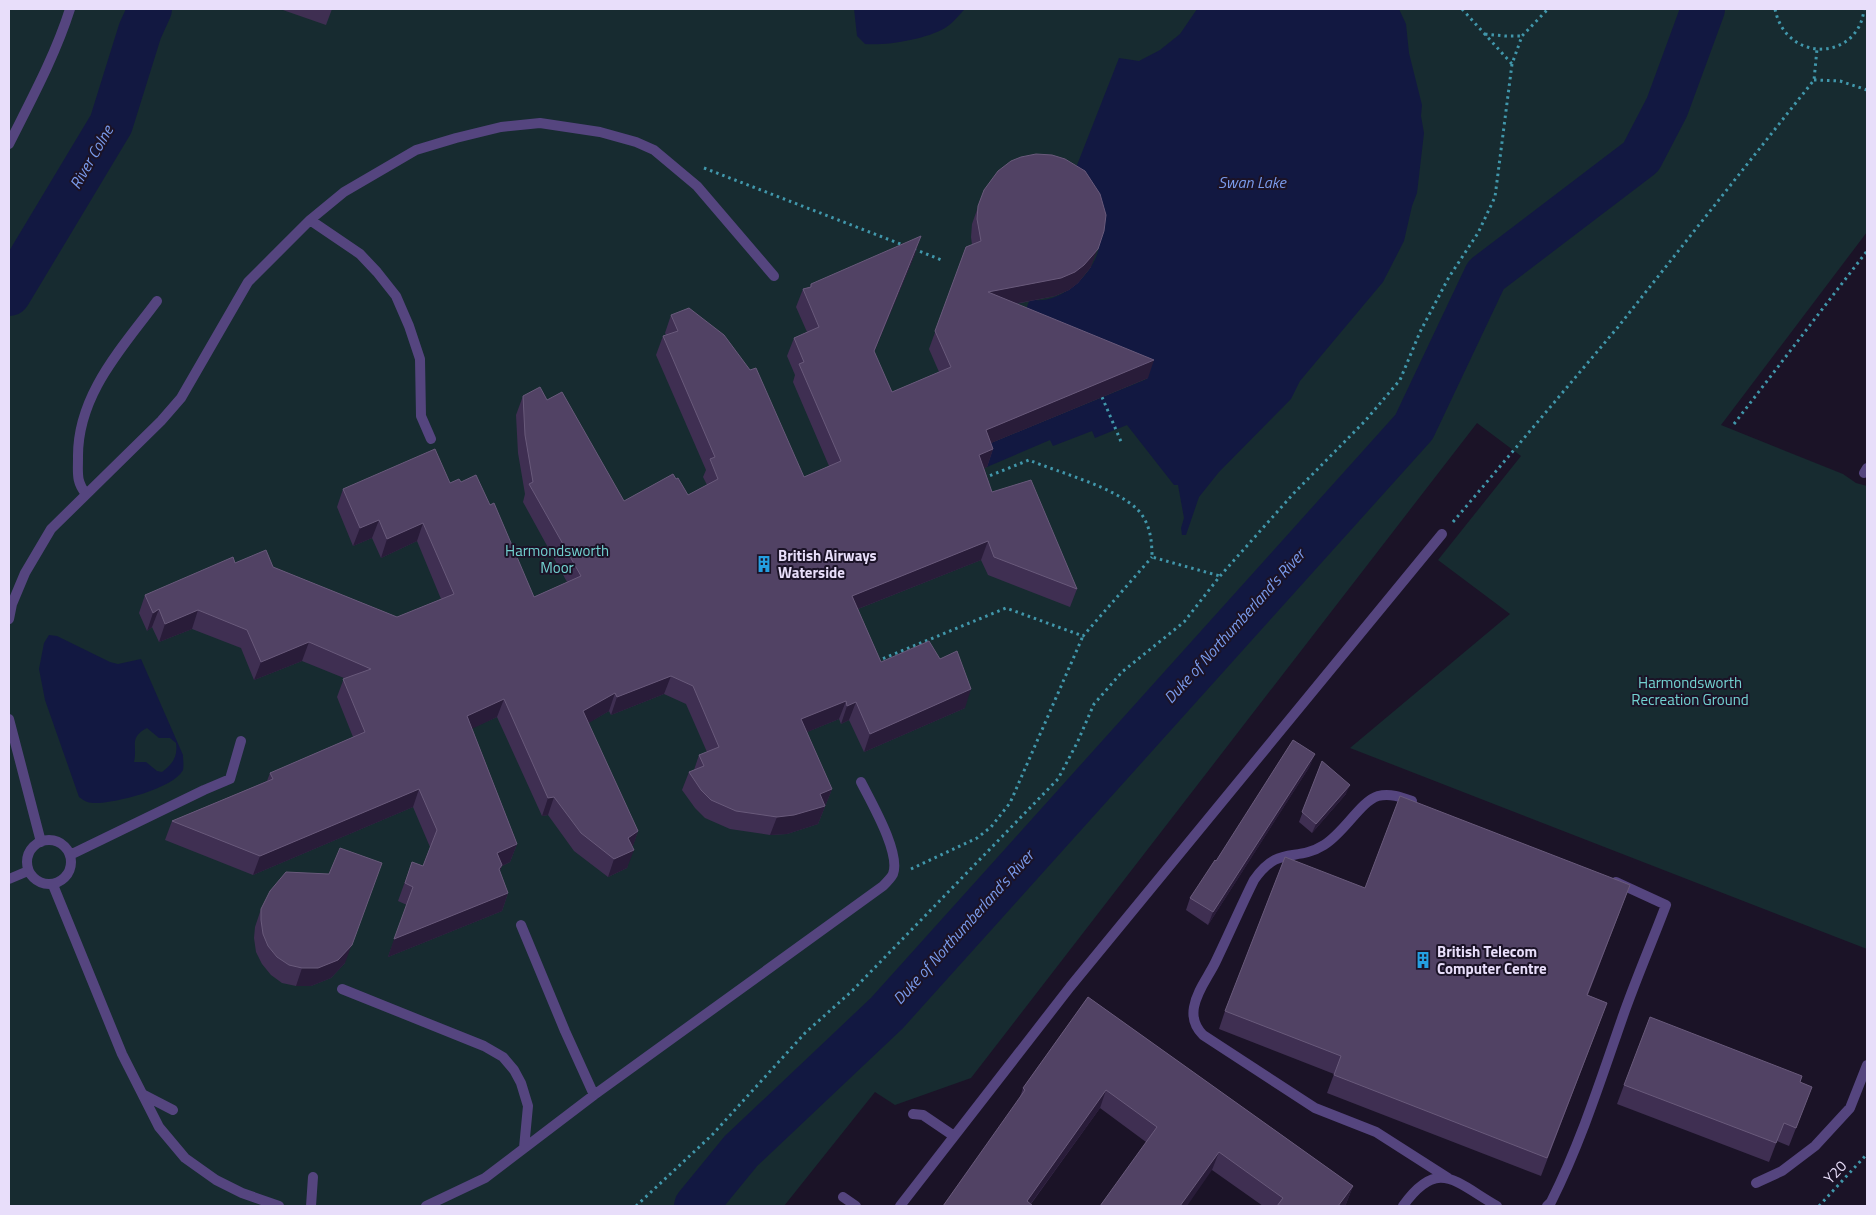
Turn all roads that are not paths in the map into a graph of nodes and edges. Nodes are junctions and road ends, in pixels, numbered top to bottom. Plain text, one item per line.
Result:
1 (70, 9) edge
2 (9, 144) edge
3 (310, 220) junction
4 (774, 276) dead end
5 (157, 301) dead end
6 (431, 439) dead end
7 (86, 494) junction
8 (1442, 534) road end
9 (9, 619) edge
10 (9, 719) edge
11 (241, 741) dead end
12 (862, 782) dead end
13 (1422, 805) edge
14 (41, 842) junction
15 (70, 855) junction
16 (28, 871) junction
17 (9, 879) edge
18 (1611, 880) edge
19 (53, 885) junction
20 (521, 925) dead end
21 (342, 989) dead end
22 (1867, 1065) edge
23 (144, 1095) junction
24 (594, 1096) junction
25 (173, 1110) dead end
26 (913, 1114) dead end
27 (954, 1136) junction
28 (524, 1148) junction
29 (313, 1177) dead end
30 (1448, 1178) junction
31 (1756, 1183) dead end
32 (843, 1197) dead end
33 (280, 1206) edge
34 (311, 1206) edge
35 (426, 1206) edge
36 (856, 1206) edge
37 (900, 1206) edge
38 (1402, 1206) edge
39 (1497, 1206) edge
40 (1547, 1206) edge

1 - 2 street
3 - 4 street
3 - 6 street
3 - 7 street
5 - 7 street
7 - 9 street
8 - 27 street
10 - 14 street
11 - 15 street
12 - 24 street
13 - 30 street
14 - 15 street
14 - 16 street
15 - 19 street
16 - 17 street
16 - 19 street
18 - 40 street
19 - 23 street
20 - 24 street
21 - 28 street
22 - 31 street
23 - 25 street
23 - 33 street
24 - 28 street
26 - 27 street
27 - 37 street
28 - 35 street
29 - 34 street
30 - 38 street
30 - 39 street
32 - 36 street

